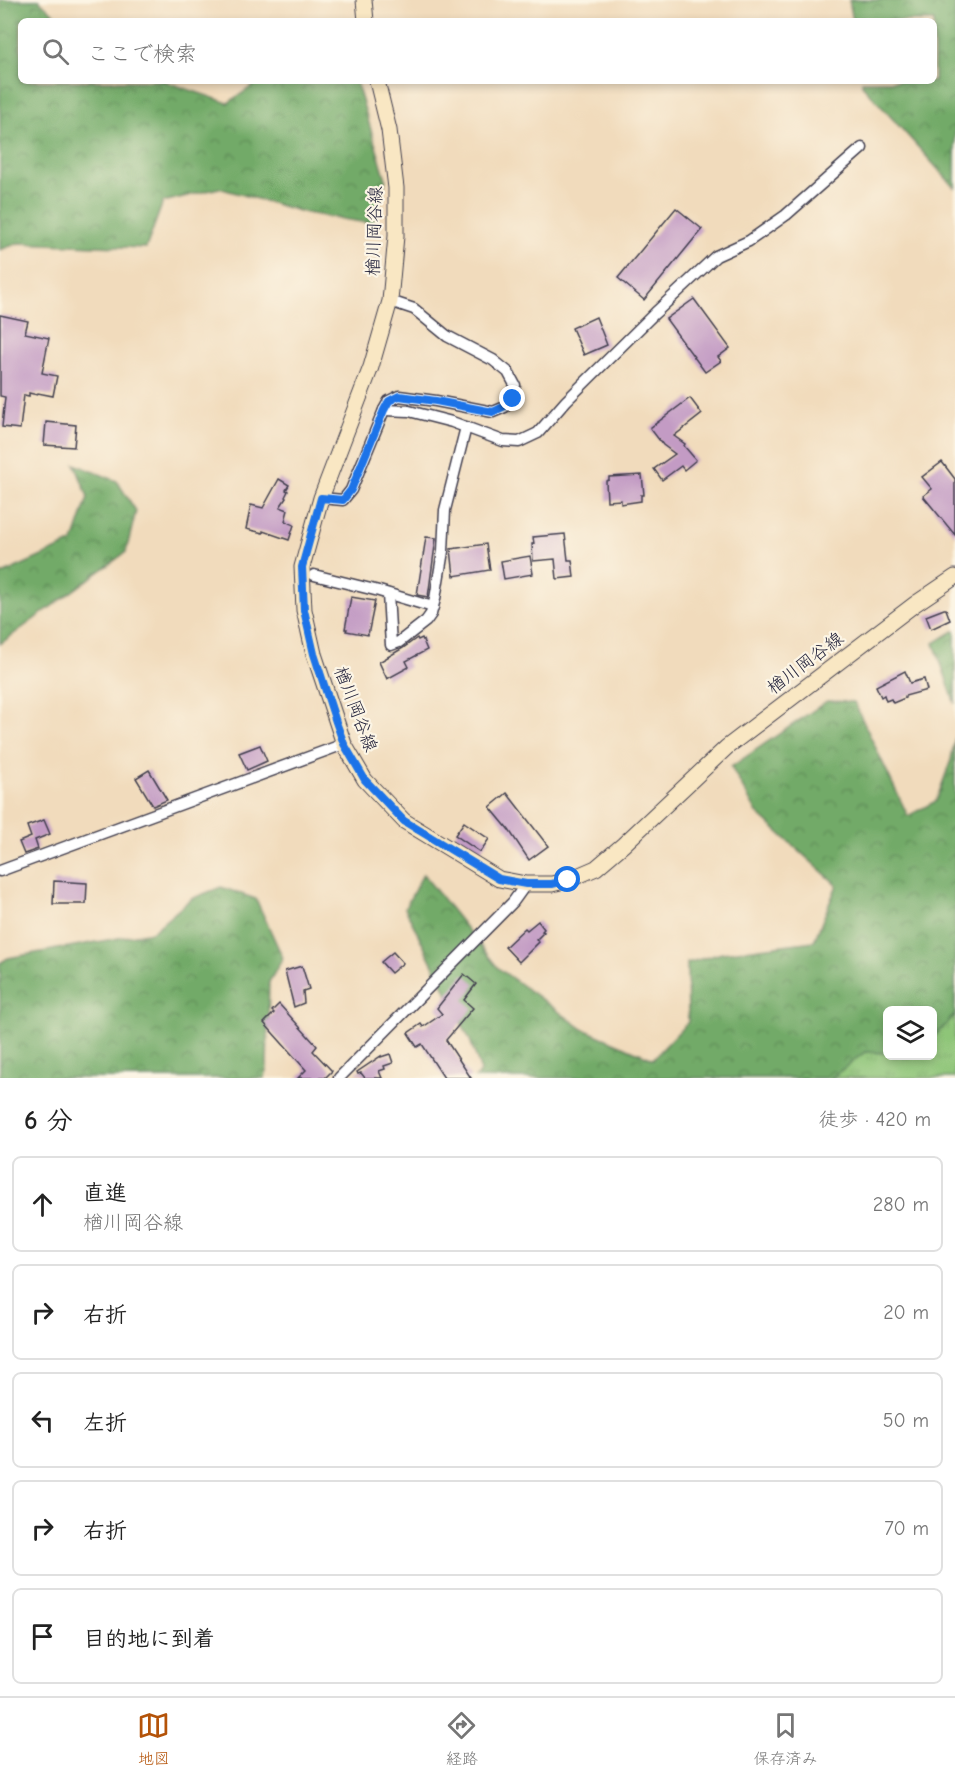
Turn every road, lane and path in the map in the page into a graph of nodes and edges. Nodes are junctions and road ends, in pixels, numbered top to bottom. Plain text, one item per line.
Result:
1 (364, 0) edge
2 (366, 18) edge
3 (378, 84) edge
4 (862, 148) dead end
5 (390, 301) junction
6 (384, 410) junction
7 (466, 427) junction
8 (321, 498) junction
9 (314, 575) dead end
10 (955, 577) edge
11 (388, 594) junction
12 (433, 607) junction
13 (344, 744) junction
14 (0, 871) edge
15 (526, 884) junction
16 (339, 1078) edge

1 - 2 main road
3 - 5 main road, 楢川岡谷線
4 - 7 street
5 - 6 street
5 - 8 main road, 楢川岡谷線
6 - 7 street
6 - 8 street
7 - 12 street
8 - 13 main road, 楢川岡谷線
9 - 11 street
10 - 15 main road, 楢川岡谷線
11 - 12 street
11 - 12 street
13 - 14 street
13 - 15 main road, 楢川岡谷線
15 - 16 street

